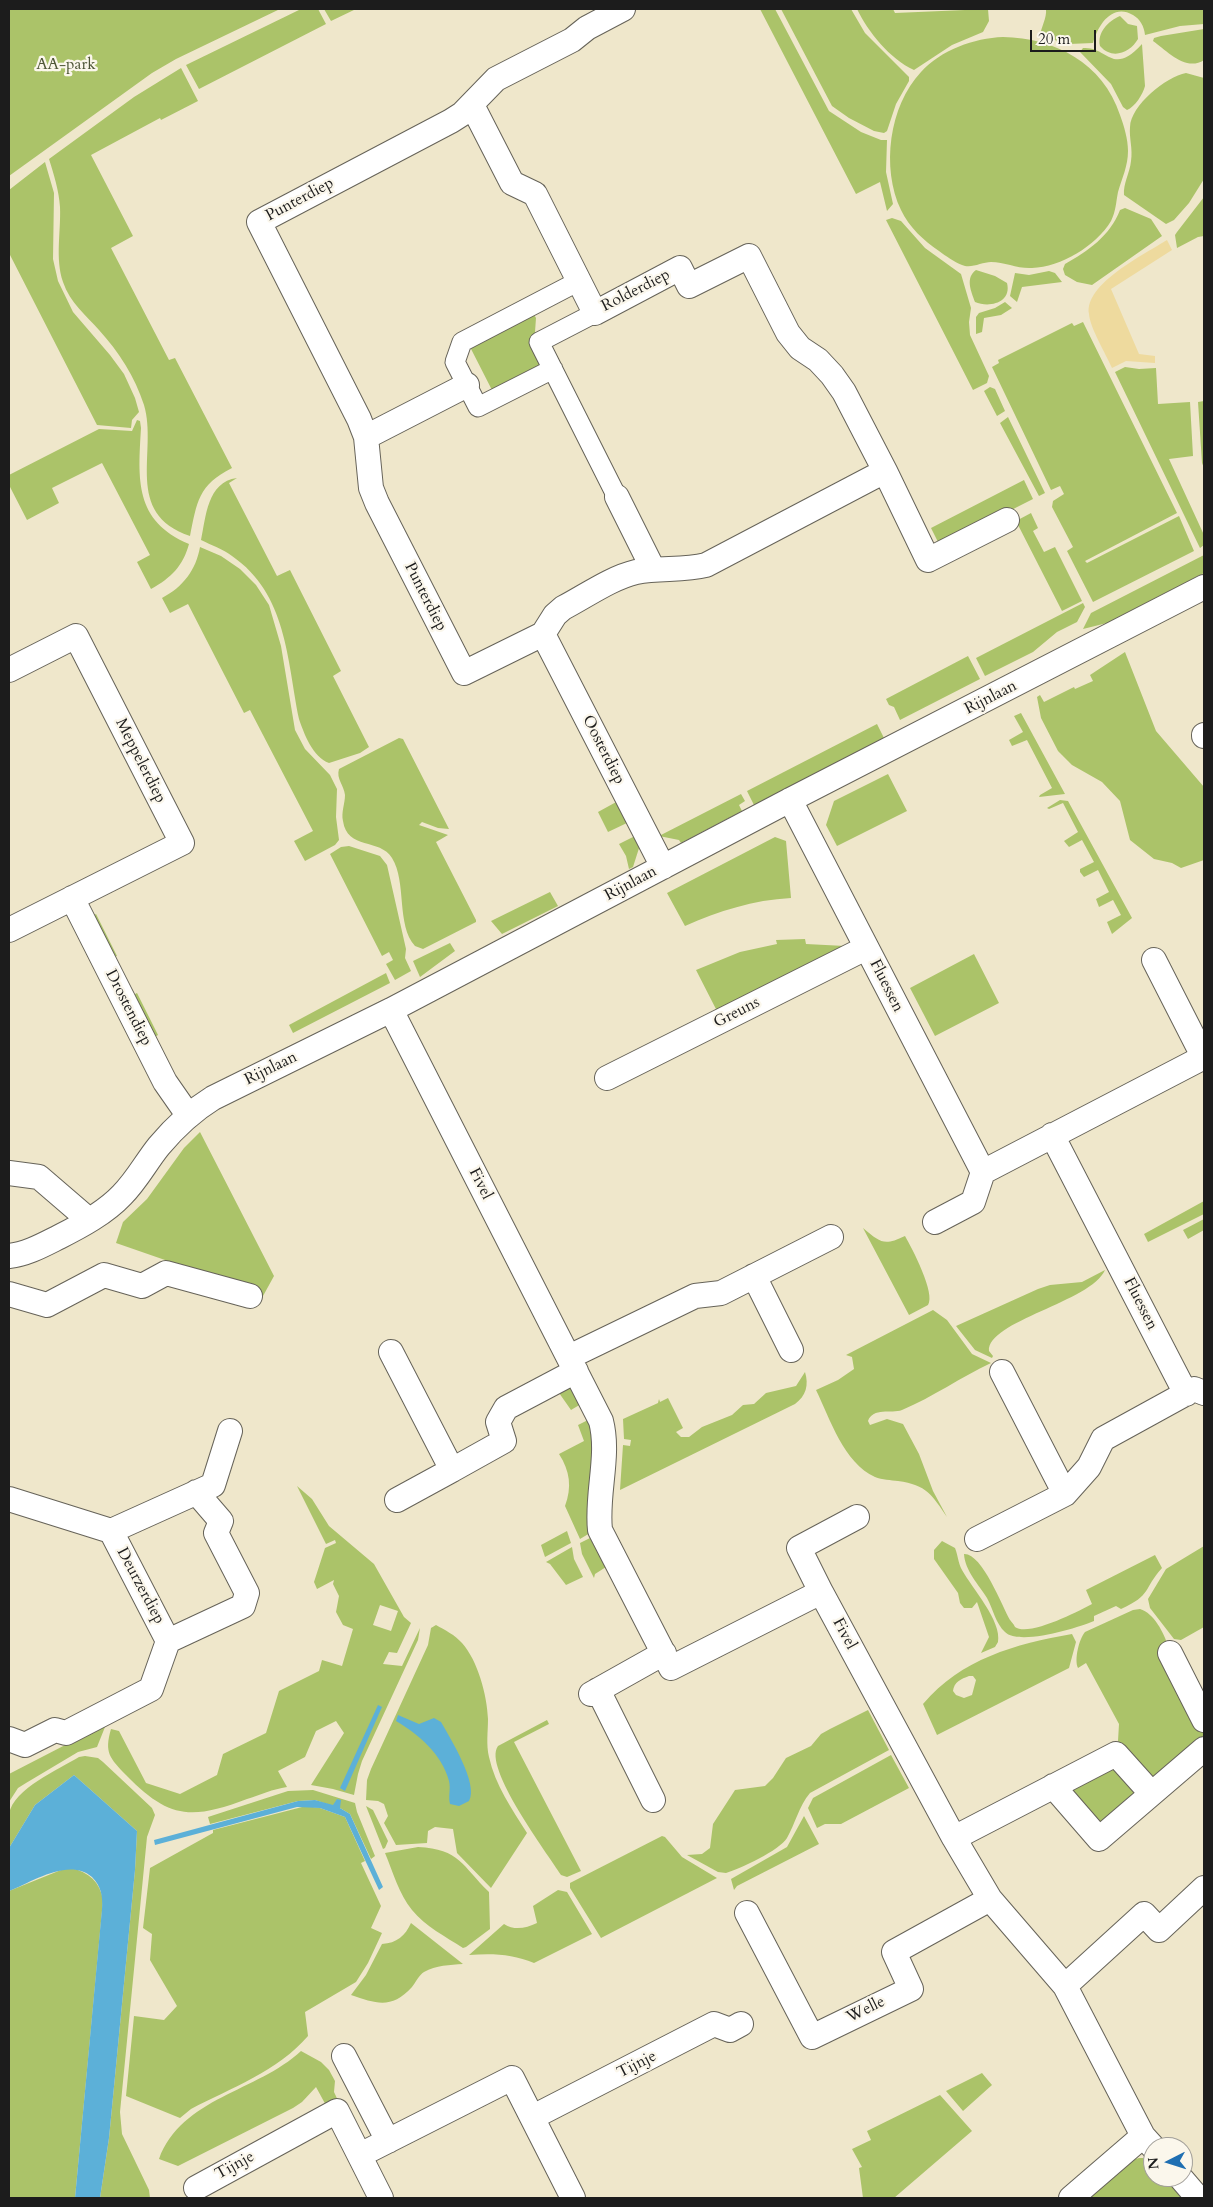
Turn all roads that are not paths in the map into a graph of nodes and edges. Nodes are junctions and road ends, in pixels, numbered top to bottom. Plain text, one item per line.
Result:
1 (623, 9) edge
2 (472, 105) junction
3 (579, 281) junction
4 (595, 313) junction
5 (553, 368) junction
6 (466, 385) junction
7 (366, 437) junction
8 (885, 471) junction
9 (617, 497) joint
10 (1007, 520) dead end
11 (653, 569) junction
12 (1204, 588) edge
13 (543, 634) junction
14 (9, 670) edge
15 (790, 800) junction
16 (663, 867) junction
17 (72, 898) junction
18 (9, 930) edge
19 (866, 948) junction
20 (1154, 960) dead end
21 (390, 1010) junction
22 (1204, 1057) edge
23 (607, 1078) dead end
24 (188, 1115) junction
25 (1052, 1135) junction
26 (982, 1172) junction
27 (9, 1173) edge
28 (90, 1220) junction
29 (934, 1222) dead end
30 (831, 1237) dead end
31 (9, 1256) edge
32 (754, 1276) junction
33 (9, 1294) edge
34 (250, 1296) dead end
35 (791, 1350) dead end
36 (391, 1352) dead end
37 (573, 1364) junction
38 (1002, 1372) dead end
39 (1195, 1393) edge
40 (230, 1431) dead end
41 (452, 1470) junction
42 (196, 1492) junction
43 (1065, 1494) junction
44 (9, 1499) edge
45 (397, 1500) dead end
46 (857, 1517) dead end
47 (111, 1531) junction
48 (977, 1539) dead end
49 (821, 1592) junction
50 (168, 1641) junction
51 (664, 1653) junction
52 (1170, 1653) dead end
53 (1204, 1720) edge
54 (9, 1739) edge
55 (1204, 1749) edge
56 (1053, 1786) junction
57 (1151, 1793) junction
58 (654, 1800) dead end
59 (954, 1838) junction
60 (1204, 1888) edge
61 (990, 1898) junction
62 (747, 1914) dead end
63 (1065, 1986) junction
64 (741, 2024) dead end
65 (344, 2056) dead end
66 (533, 2117) junction
67 (1146, 2137) edge
68 (388, 2141) junction
69 (1143, 2145) edge
70 (360, 2155) junction
71 (1189, 2187) edge
72 (196, 2188) dead end
73 (381, 2198) edge
74 (573, 2198) edge
75 (1071, 2198) edge
76 (1198, 2198) edge

1 - 2 street, Punterdiep
2 - 3 street
2 - 7 street, Punterdiep
3 - 4 street
3 - 6 street
4 - 5 street, Rolderdiep
4 - 8 street, Rolderdiep
5 - 6 street
5 - 9 street, Rolderdiep
6 - 7 street
7 - 13 street, Punterdiep
8 - 10 street, Rolderdiep
8 - 11 street
9 - 11 street, Rolderdiep
11 - 13 street
12 - 15 street, Rijnlaan
13 - 16 street, Oosterdiep
14 - 17 street, Meppelerdiep
15 - 16 street, Rijnlaan
15 - 19 street, Fluessen
16 - 21 street, Rijnlaan
17 - 18 street
17 - 24 street, Drostendiep
19 - 23 street, Greuns
19 - 26 street, Fluessen
20 - 22 street
21 - 24 street, Rijnlaan
21 - 37 street, Fivel
22 - 25 street
24 - 28 street, Rijnlaan
25 - 26 street
25 - 39 street, Fluessen
26 - 29 street
27 - 28 street
28 - 31 street, Rijnlaan
30 - 32 street
32 - 35 street
32 - 37 street
33 - 34 street
36 - 41 street
37 - 41 street
37 - 51 street, Fivel
38 - 43 street
39 - 43 street, Fluessen
40 - 42 street, Deurzerdiep
41 - 45 street
42 - 47 street, Deurzerdiep
42 - 50 street, Deurzerdiep
43 - 48 street, Fluessen
44 - 47 street, Deurzerdiep
46 - 49 street
47 - 50 street, Deurzerdiep
49 - 51 street, Fivel
49 - 59 street, Fivel
50 - 54 street, Deurzerdiep
51 - 58 street
52 - 53 street
55 - 57 street
56 - 57 street
56 - 57 street
56 - 59 street
59 - 61 street
60 - 63 street
61 - 62 street, Welle
61 - 63 street
63 - 67 street
64 - 66 street, Tijnje
65 - 68 street
66 - 68 street
66 - 74 street
68 - 70 street
69 - 75 street
70 - 72 street, Tijnje
70 - 73 street, Tijnje
71 - 76 street

